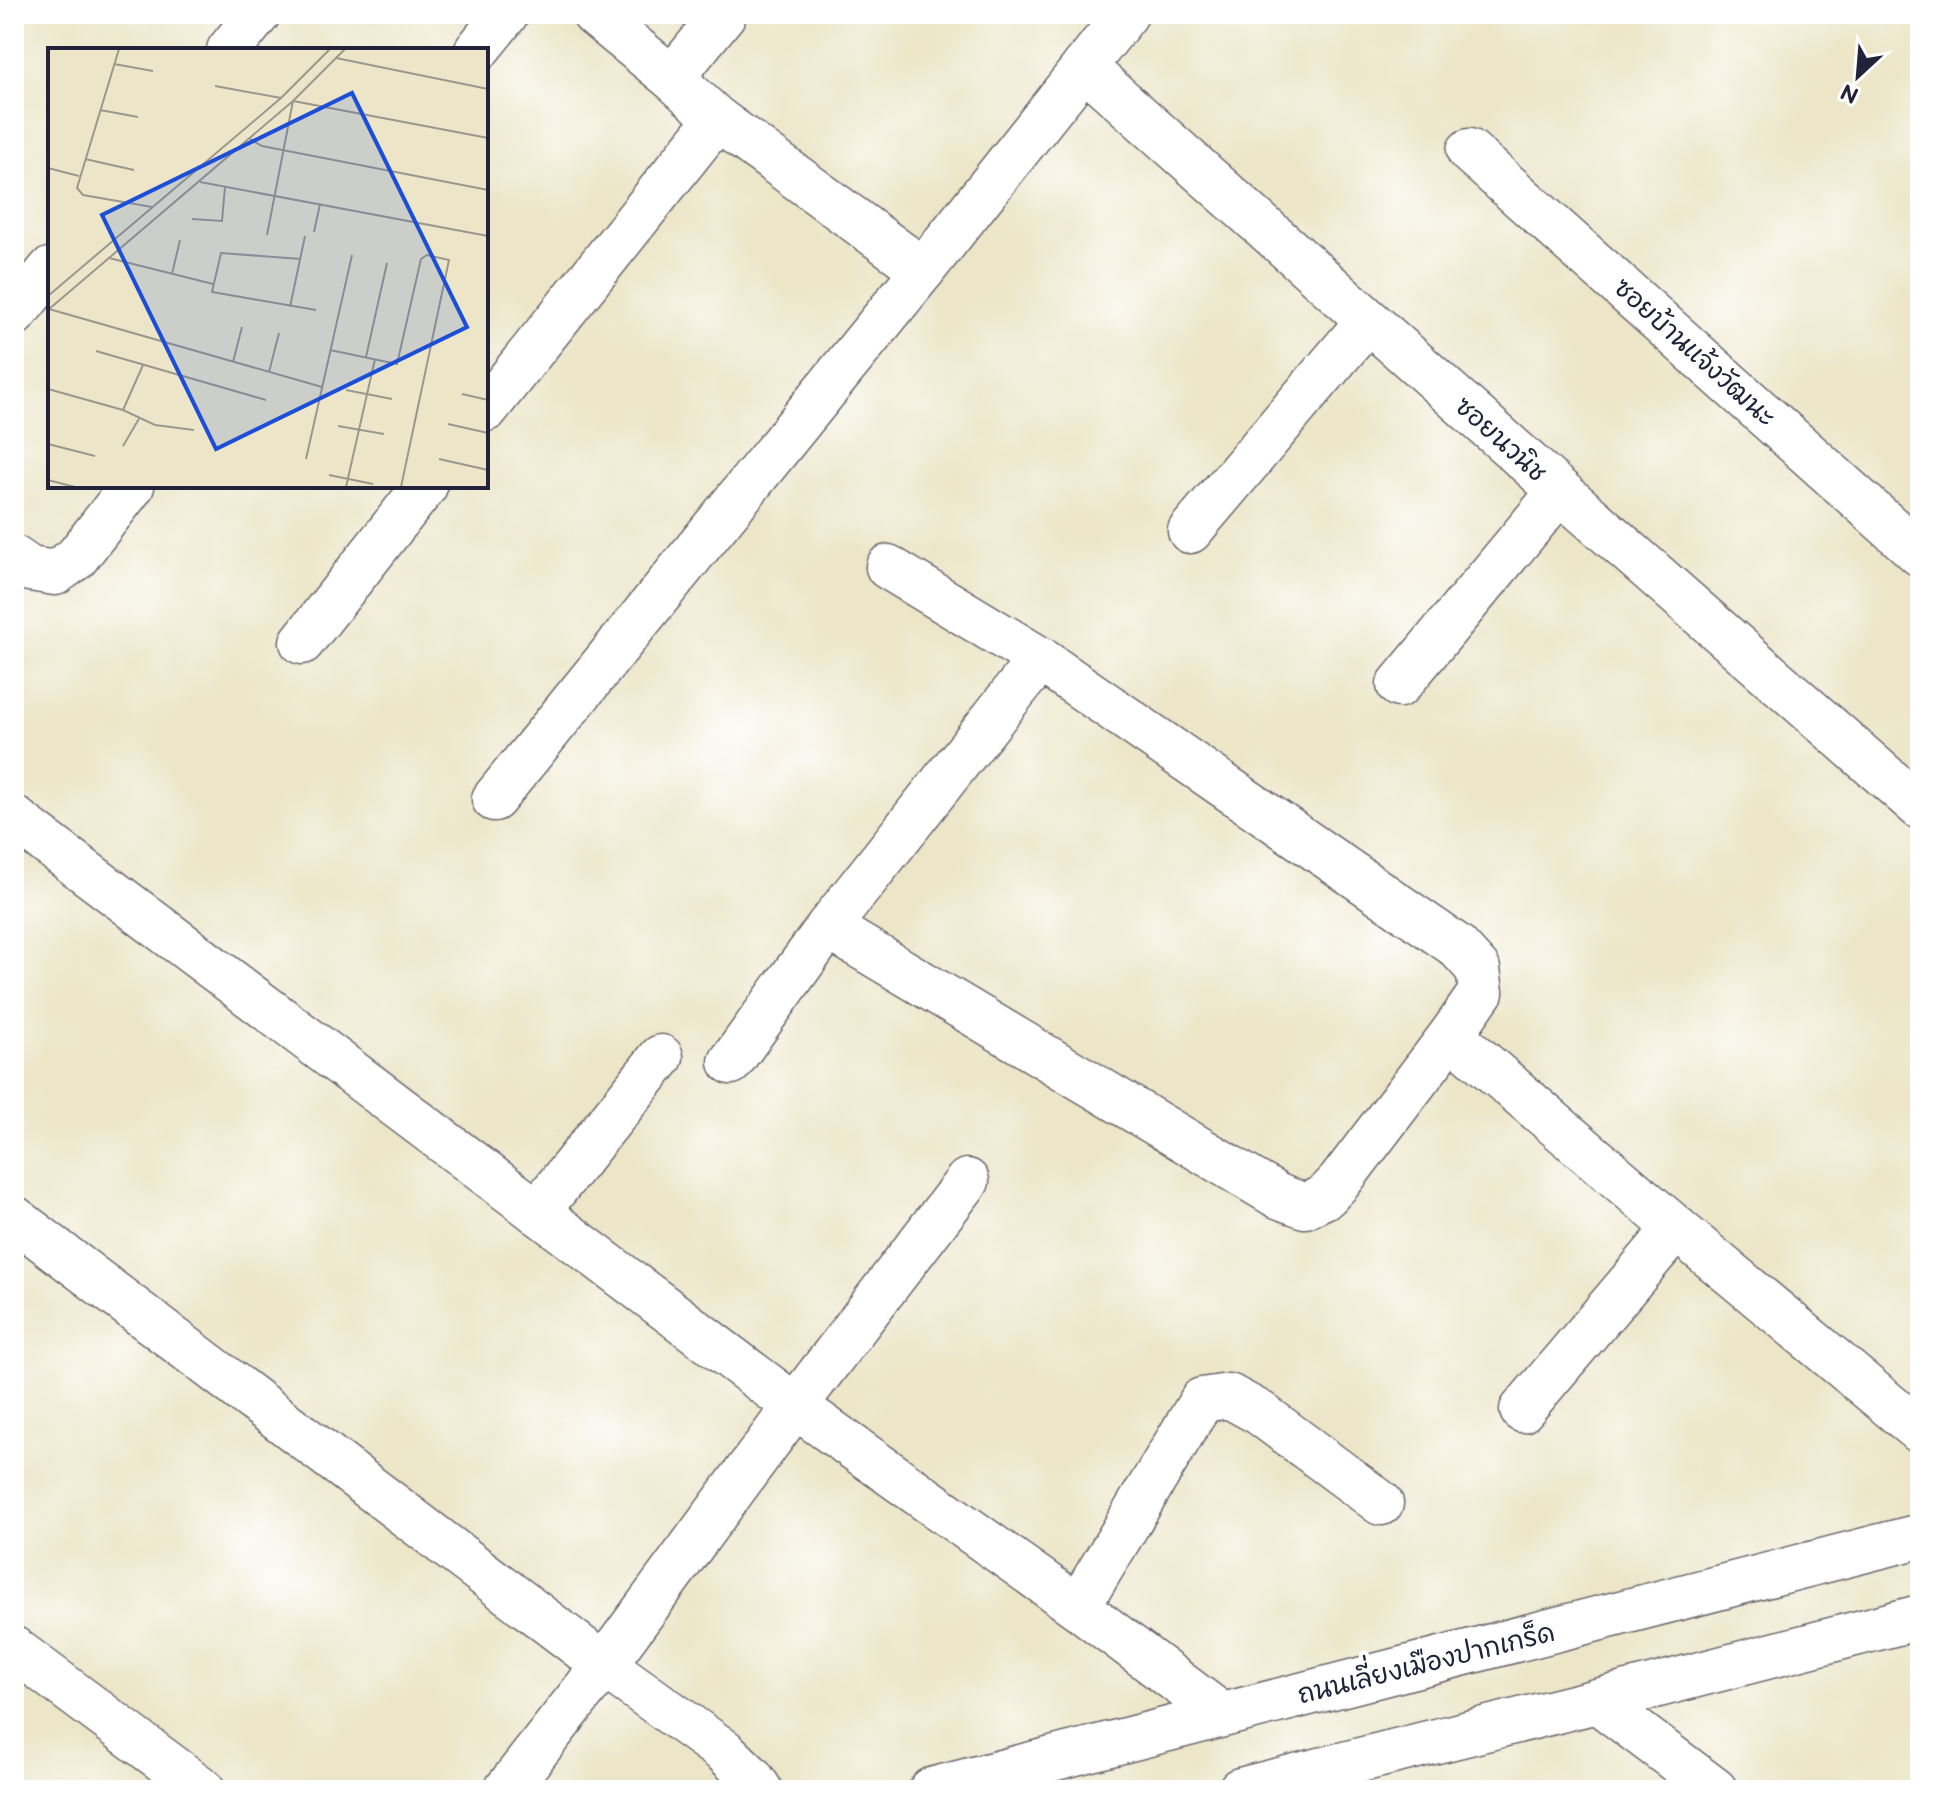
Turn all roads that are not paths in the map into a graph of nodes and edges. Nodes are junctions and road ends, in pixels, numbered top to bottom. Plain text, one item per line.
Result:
1 (258, 14) edge
2 (506, 14) edge
3 (594, 14) edge
4 (724, 14) edge
5 (1126, 14) edge
6 (231, 48) edge
7 (479, 48) edge
8 (1084, 67) junction
9 (672, 78) junction
10 (717, 119) junction
11 (1469, 151) dead end
12 (923, 270) junction
13 (48, 272) edge
14 (14, 314) edge
15 (1368, 321) junction
16 (488, 406) edge
17 (130, 488) edge
18 (423, 488) edge
19 (1560, 491) junction
20 (1190, 531) dead end
21 (1920, 554) edge
22 (14, 558) edge
23 (888, 567) dead end
24 (302, 642) dead end
25 (1040, 659) junction
26 (1399, 685) dead end
27 (494, 799) dead end
28 (1920, 807) edge
29 (14, 818) edge
30 (828, 927) junction
31 (1451, 1035) junction
32 (661, 1057) dead end
33 (731, 1062) dead end
34 (967, 1181) dead end
35 (537, 1212) junction
36 (14, 1218) edge
37 (1676, 1228) junction
38 (795, 1406) junction
39 (1522, 1410) dead end
40 (1920, 1431) edge
41 (1381, 1503) dead end
42 (1920, 1536) edge
43 (1078, 1607) junction
44 (1920, 1617) edge
45 (14, 1649) edge
46 (604, 1665) junction
47 (1597, 1701) junction
48 (1222, 1715) junction
49 (203, 1790) edge
50 (506, 1790) edge
51 (760, 1790) edge
52 (931, 1790) edge
53 (1240, 1790) edge
54 (1715, 1790) edge

1 - 6 street
2 - 7 street
3 - 9 street
4 - 9 street
5 - 8 street
8 - 12 street
8 - 15 street, ซอยนวนิช
9 - 10 street
10 - 12 street
10 - 16 street
11 - 21 street, ซอยบ้านแจ้งวัฒนะ
12 - 27 street
13 - 14 street
15 - 19 street, ซอยนวนิช
15 - 20 street
17 - 22 street
18 - 24 street
19 - 26 street
19 - 28 street, ซอยนวนิช
23 - 25 street
25 - 30 street
25 - 31 street
29 - 35 street
30 - 31 street
30 - 33 street
31 - 37 street
32 - 35 street
34 - 38 street
35 - 38 street
36 - 46 street
37 - 39 street
37 - 40 street
38 - 43 street
38 - 46 street
41 - 43 street
42 - 48 street, ถนนเลี่ยงเมืองปากเกร็ด
43 - 48 street
44 - 47 street
45 - 49 street
46 - 50 street
46 - 51 street
47 - 53 street
47 - 54 street
48 - 52 street, ถนนเลี่ยงเมืองปากเกร็ด

